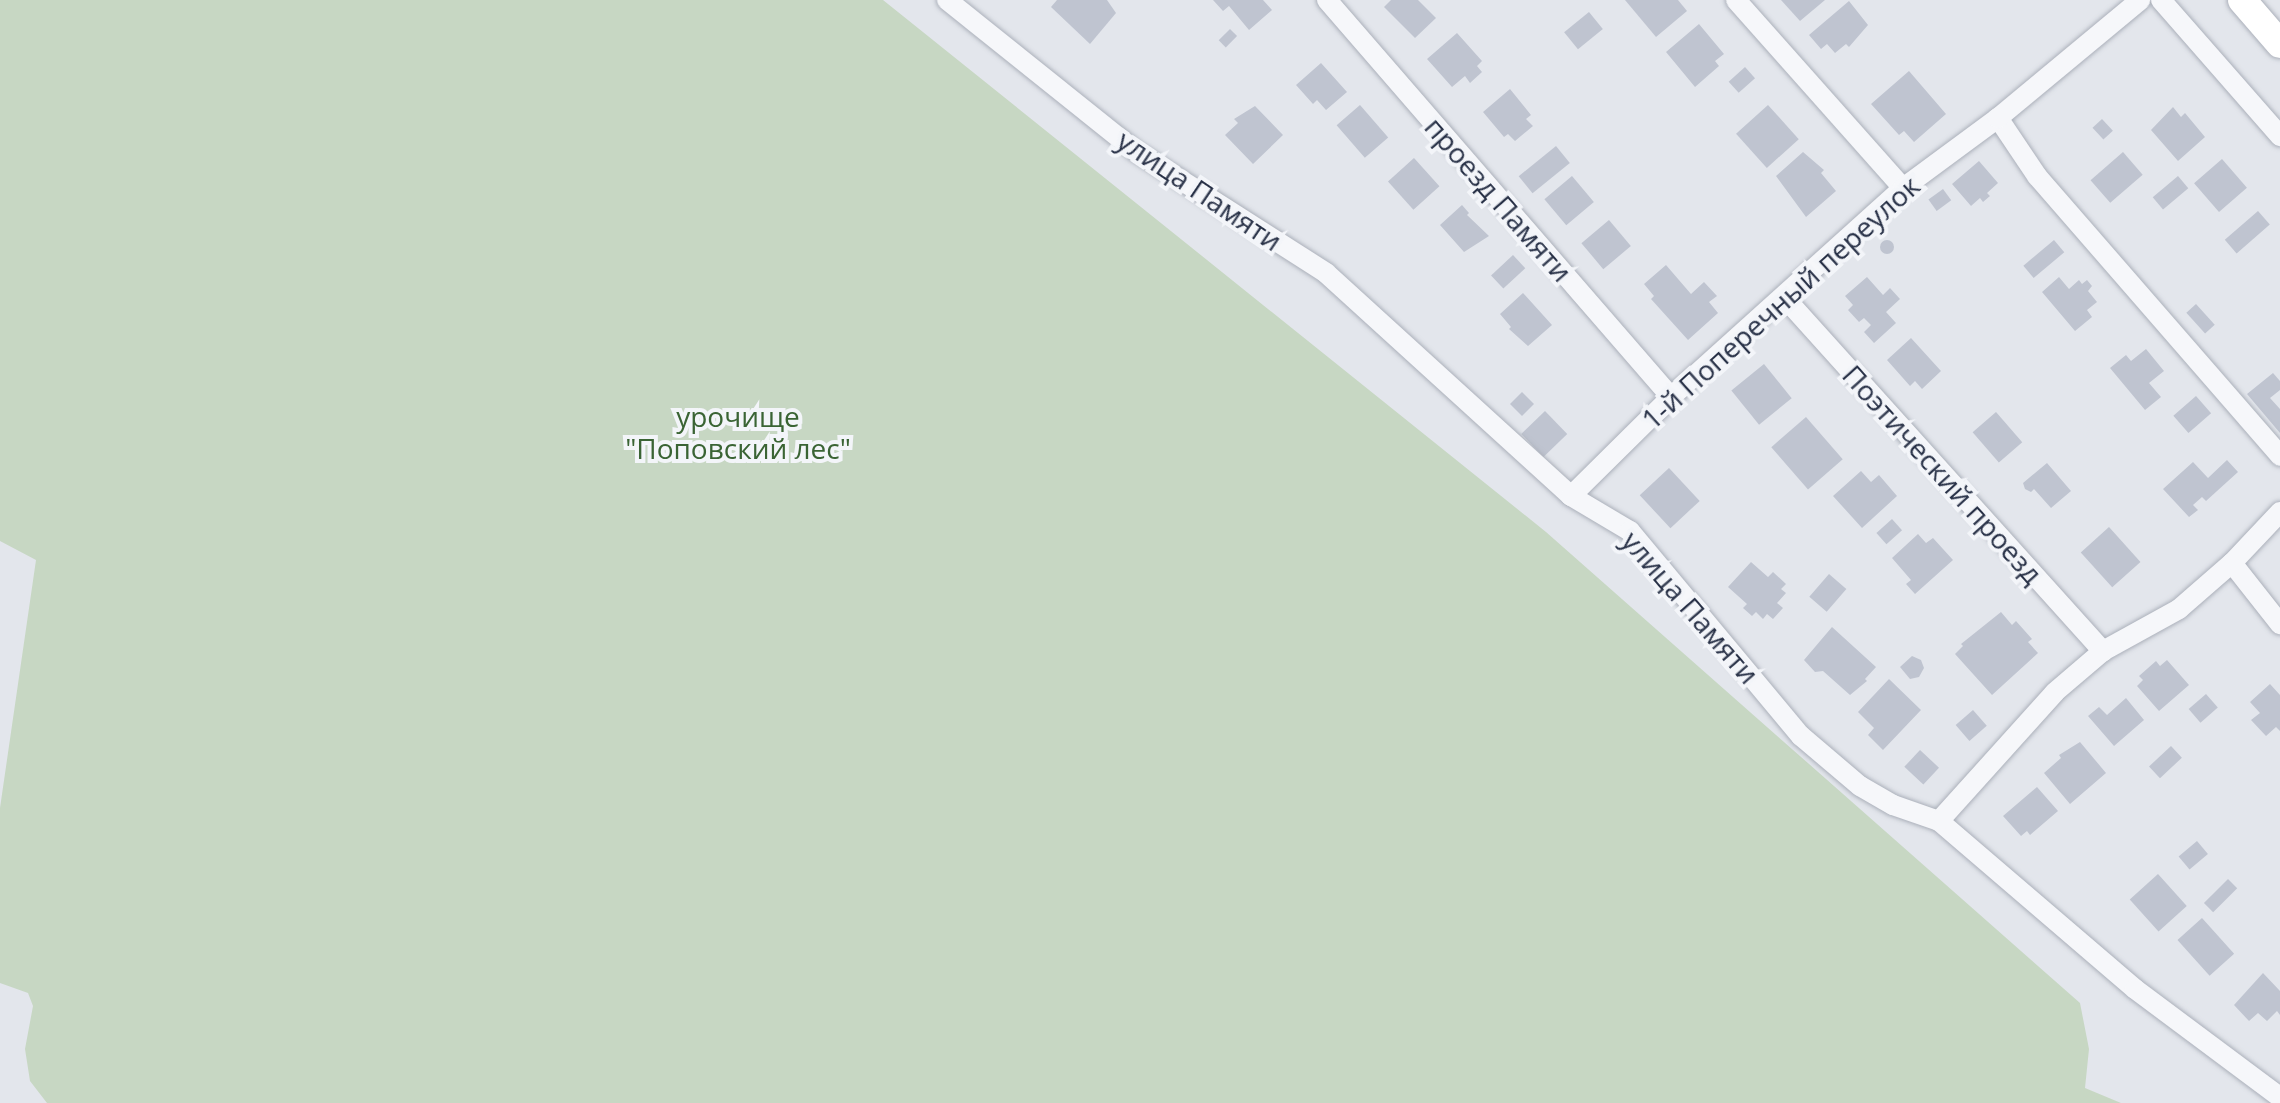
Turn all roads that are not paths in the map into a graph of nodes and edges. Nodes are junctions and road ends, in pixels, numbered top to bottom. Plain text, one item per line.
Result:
1 (947, 0) edge
2 (1327, 0) edge
3 (1736, 0) edge
4 (2140, 0) edge
5 (2161, 0) edge
6 (2242, 0) edge
7 (2280, 44) edge
8 (1998, 118) junction
9 (2280, 136) edge
10 (1903, 188) junction
11 (1784, 297) junction
12 (1671, 397) junction
13 (2280, 456) edge
14 (1571, 496) junction
15 (2280, 512) edge
16 (2232, 563) junction
17 (2280, 624) edge
18 (2103, 651) junction
19 (1939, 821) junction
20 (2280, 1097) edge

1 - 14 street, улица Памяти
2 - 12 street, проезд Памяти
3 - 10 street
4 - 8 street, 1-й Поперечный переулок
5 - 9 street
6 - 7 main road
8 - 10 street, 1-й Поперечный переулок
8 - 13 street
10 - 11 street, 1-й Поперечный переулок
11 - 12 street, 1-й Поперечный переулок
11 - 18 street, Поэтический проезд
12 - 14 street, 1-й Поперечный переулок
14 - 19 street, улица Памяти
15 - 16 street
16 - 17 street
16 - 18 street
18 - 19 street
19 - 20 street, улица Памяти

